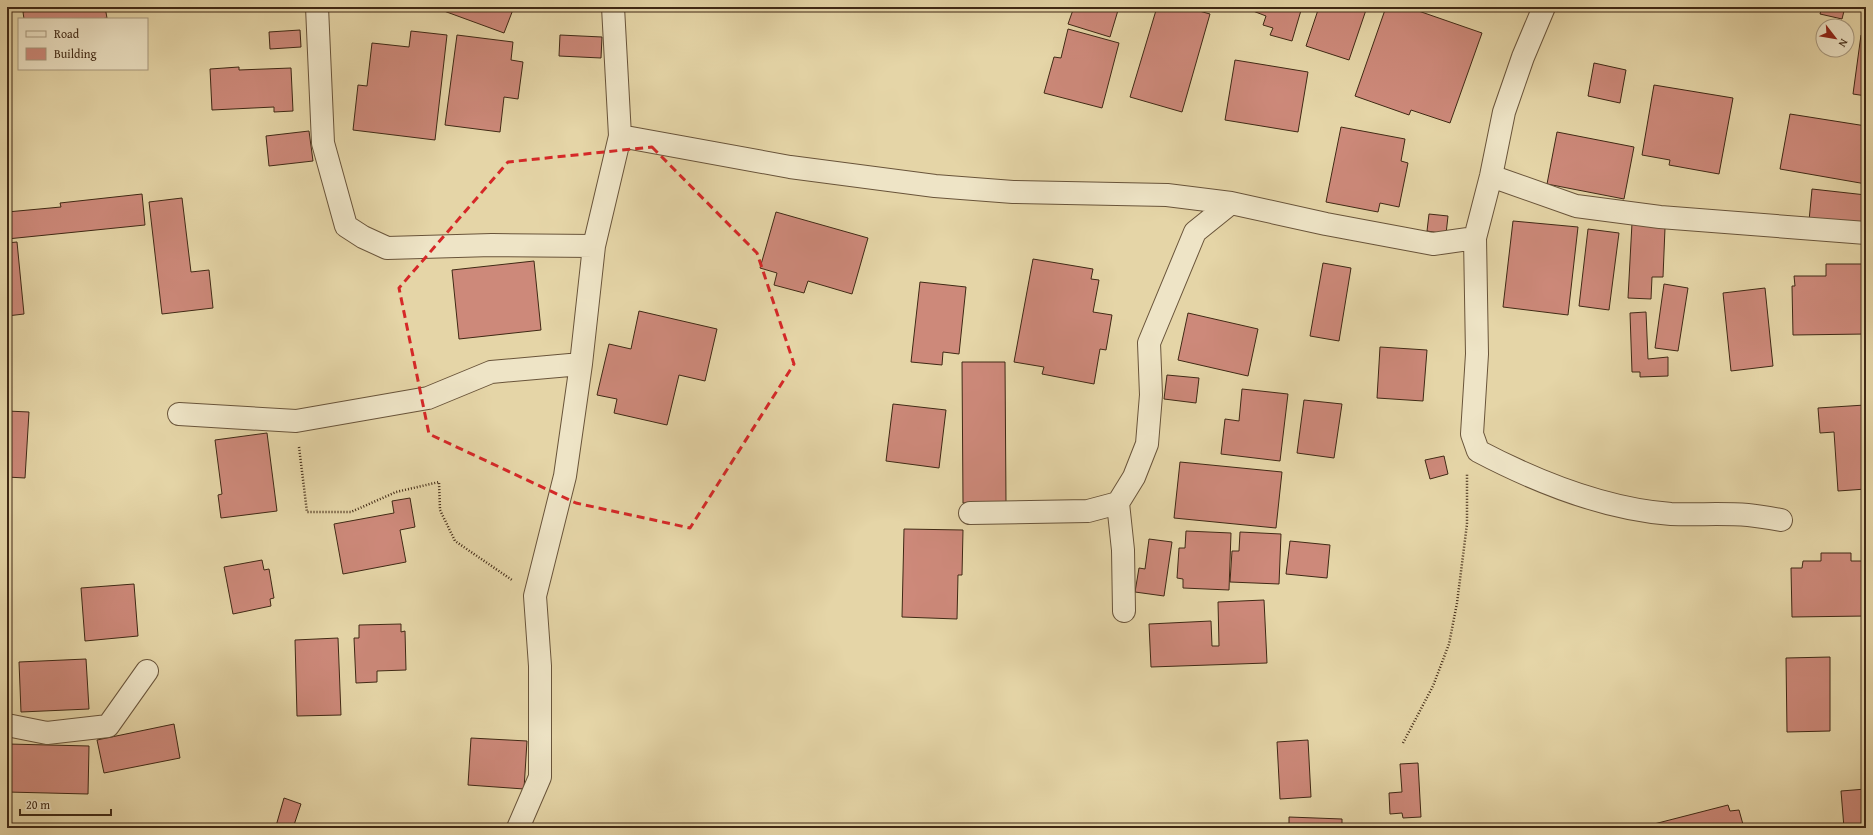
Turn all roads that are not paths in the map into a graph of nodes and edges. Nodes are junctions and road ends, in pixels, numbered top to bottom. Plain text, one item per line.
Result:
1 (317, 7) edge
2 (613, 7) edge
3 (1544, 7) edge
4 (620, 136) junction
5 (1491, 176) junction
6 (1231, 203) junction
7 (1866, 233) edge
8 (1475, 238) junction
9 (594, 246) junction
10 (581, 364) junction
11 (179, 414) dead end
12 (1118, 503) junction
13 (970, 513) dead end
14 (1781, 520) dead end
15 (1124, 611) dead end
16 (147, 671) dead end
17 (7, 726) edge
18 (518, 828) edge

1 - 9 street
2 - 4 street
3 - 5 street
4 - 6 street
4 - 9 street
5 - 7 street
5 - 8 street
6 - 8 street
6 - 12 street
8 - 14 street
9 - 10 street
10 - 11 street
10 - 18 street
12 - 13 street
12 - 15 street
16 - 17 street

